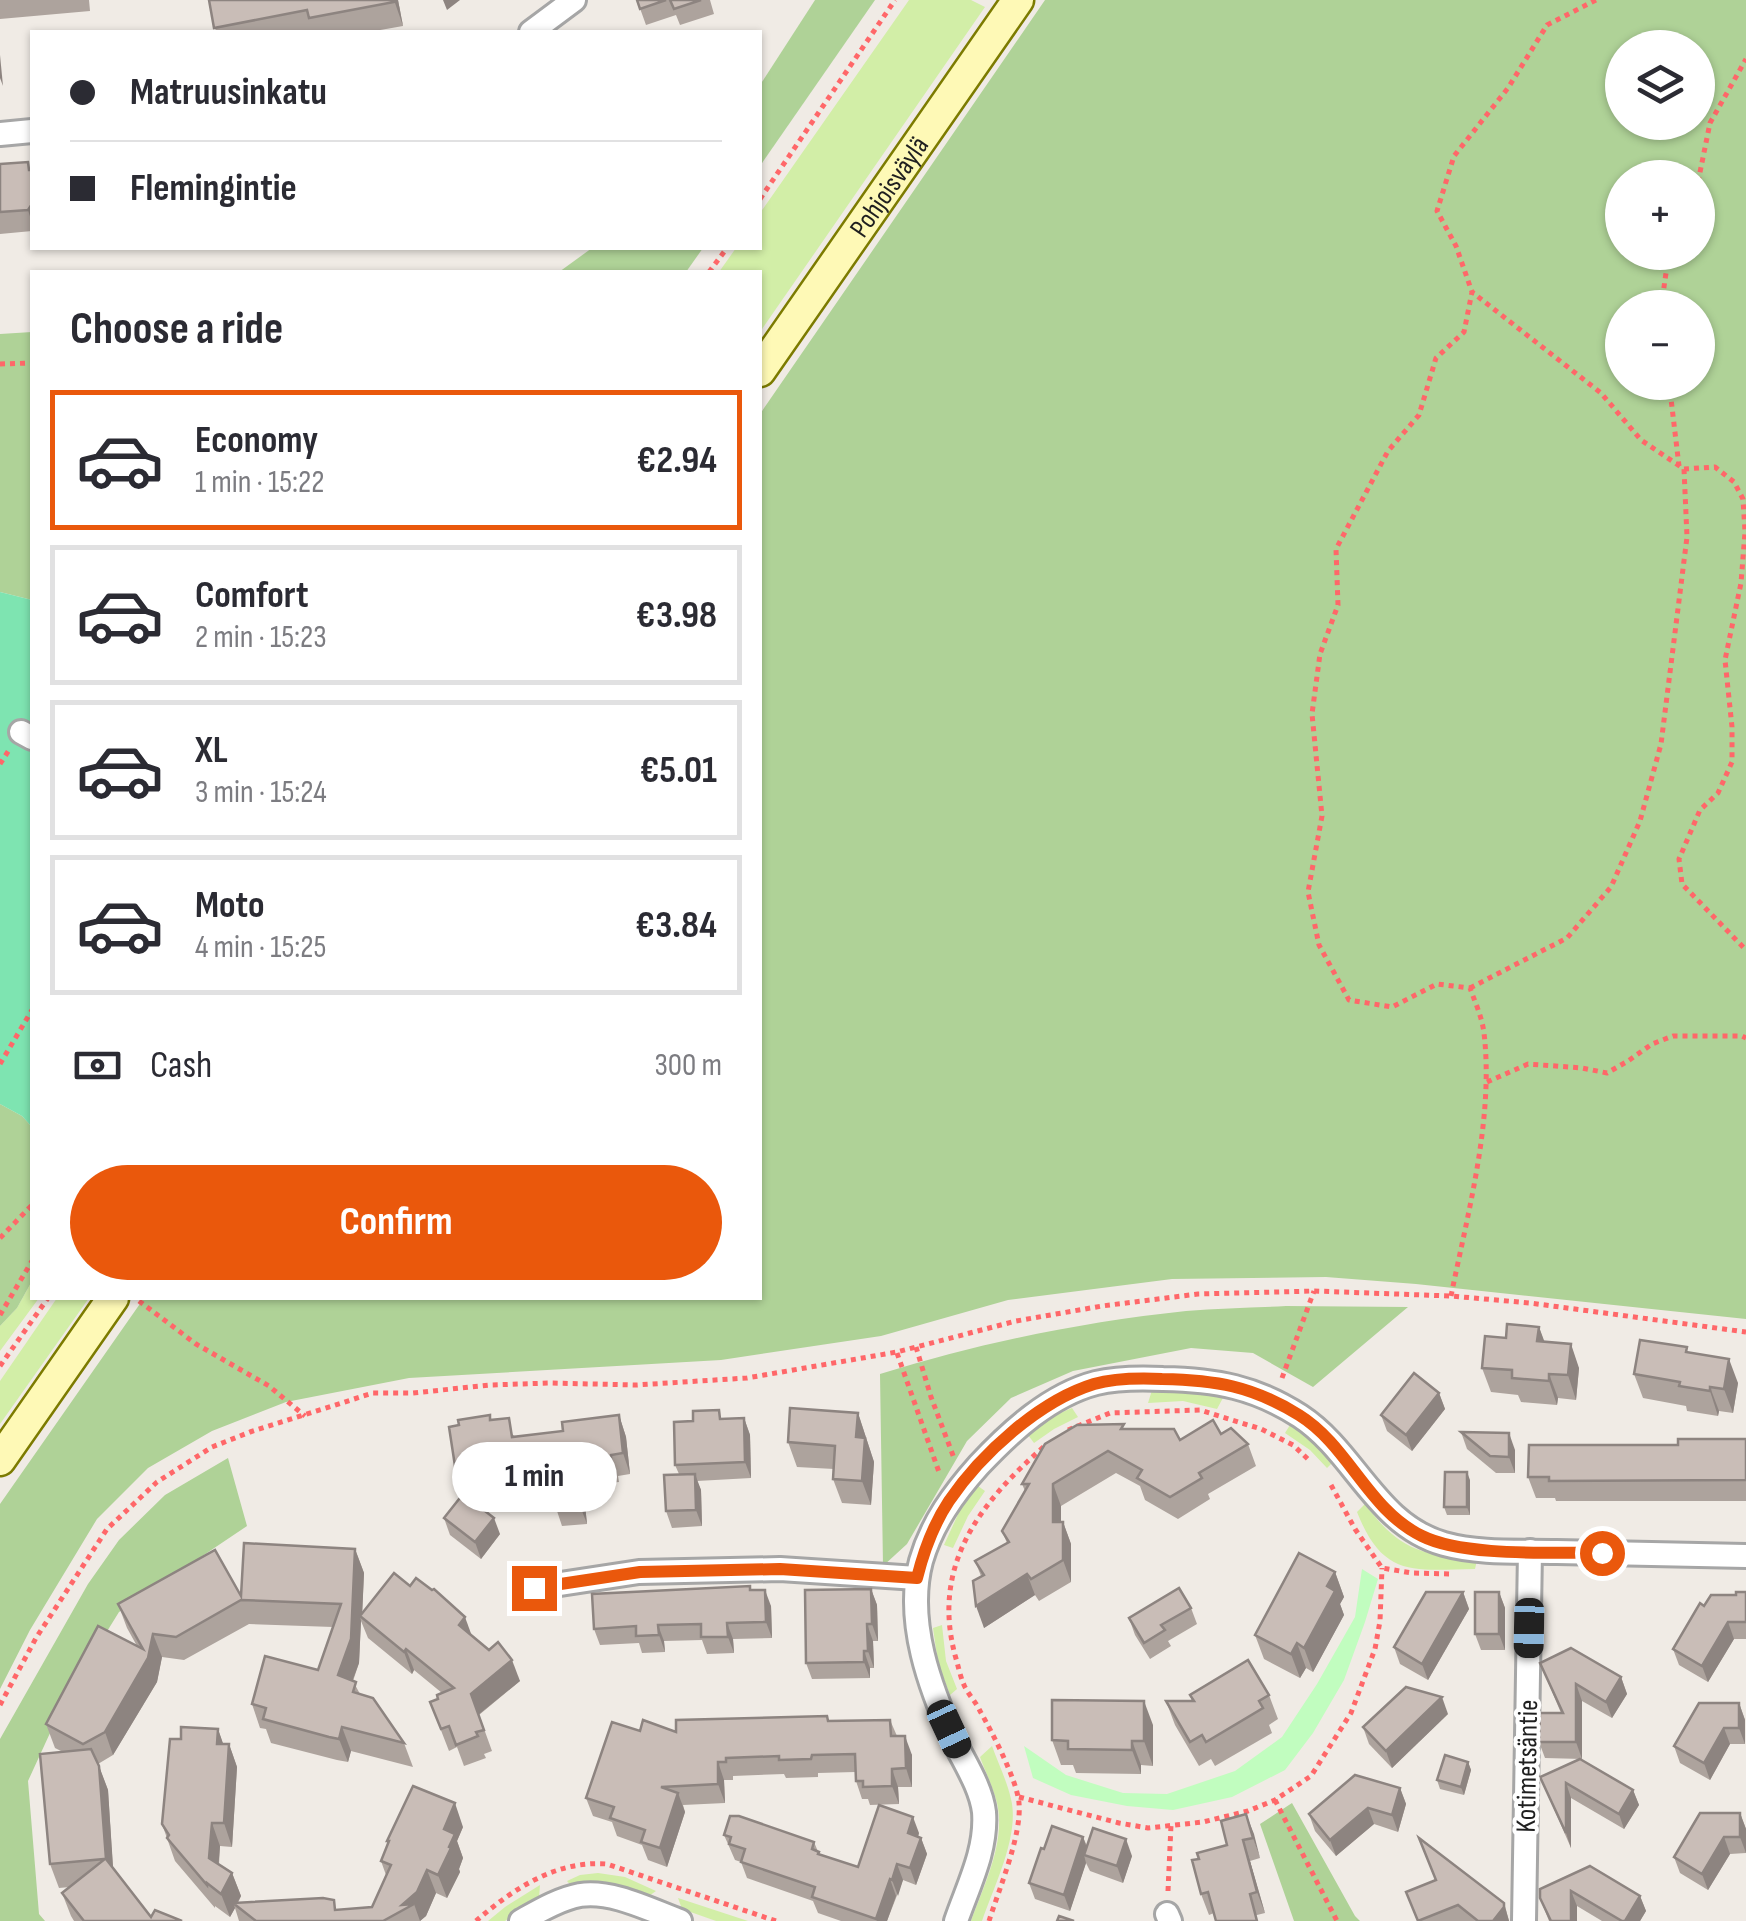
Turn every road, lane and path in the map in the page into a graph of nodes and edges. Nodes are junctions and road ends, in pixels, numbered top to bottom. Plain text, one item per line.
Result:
1 (574, 0) edge
2 (894, 0) edge
3 (1018, 0) edge
4 (1596, 0) edge
5 (535, 30) edge
6 (1746, 58) edge
7 (30, 132) edge
8 (0, 134) edge
9 (1702, 160) edge
10 (762, 196) edge
11 (1472, 292) junction
12 (30, 363) edge
13 (0, 364) edge
14 (762, 368) edge
15 (1672, 400) edge
16 (1681, 467) junction
17 (1746, 950) edge
18 (1470, 988) junction
19 (30, 1013) edge
20 (1746, 1038) edge
21 (0, 1064) edge
22 (1487, 1082) junction
23 (30, 1207) edge
24 (0, 1238) edge
25 (30, 1264) edge
26 (1314, 1291) junction
27 (1451, 1296) junction
28 (47, 1300) edge
29 (128, 1300) edge
30 (0, 1315) edge
31 (1746, 1332) edge
32 (916, 1348) junction
33 (897, 1352) junction
34 (0, 1366) edge
35 (1273, 1401) junction
36 (304, 1416) junction
37 (1261, 1430) junction
38 (1062, 1433) edge
39 (1050, 1442) edge
40 (0, 1460) edge
41 (1320, 1470) dead end
42 (1328, 1481) dead end
43 (963, 1482) junction
44 (948, 1502) junction
45 (1530, 1551) junction
46 (1746, 1556) edge
47 (1382, 1568) junction
48 (1471, 1574) dead end
49 (917, 1578) junction
50 (534, 1588) dead end
51 (0, 1705) edge
52 (1019, 1797) junction
53 (1275, 1800) junction
54 (1171, 1825) junction
55 (1169, 1918) edge
56 (521, 1921) edge
57 (680, 1921) edge
58 (956, 1921) edge
59 (988, 1921) edge
60 (1337, 1921) edge
61 (1524, 1921) edge

1 - 5 street
2 - 10 path
3 - 14 main road, Pohjoisväylä
4 - 11 path
6 - 9 path
7 - 8 street
11 - 16 path
11 - 18 path
12 - 13 path
15 - 16 path
16 - 17 path
16 - 18 path
18 - 22 path
19 - 21 path
20 - 22 path
22 - 27 path
23 - 24 path
25 - 30 path
26 - 27 path
26 - 32 path
26 - 35 path
27 - 31 path
28 - 34 path
29 - 36 path
29 - 40 main road
32 - 33 path
32 - 43 path
33 - 36 path
33 - 44 path
35 - 37 path
35 - 43 street
35 - 45 street
36 - 51 path
37 - 38 path
37 - 41 path
39 - 52 path
42 - 47 path
43 - 44 street
44 - 49 street
45 - 46 street
45 - 61 street, Kotimetsäntie
47 - 48 path
47 - 53 path
49 - 50 street
49 - 58 street
52 - 54 path
52 - 59 path
53 - 54 path
53 - 60 path
54 - 55 path
56 - 57 street

